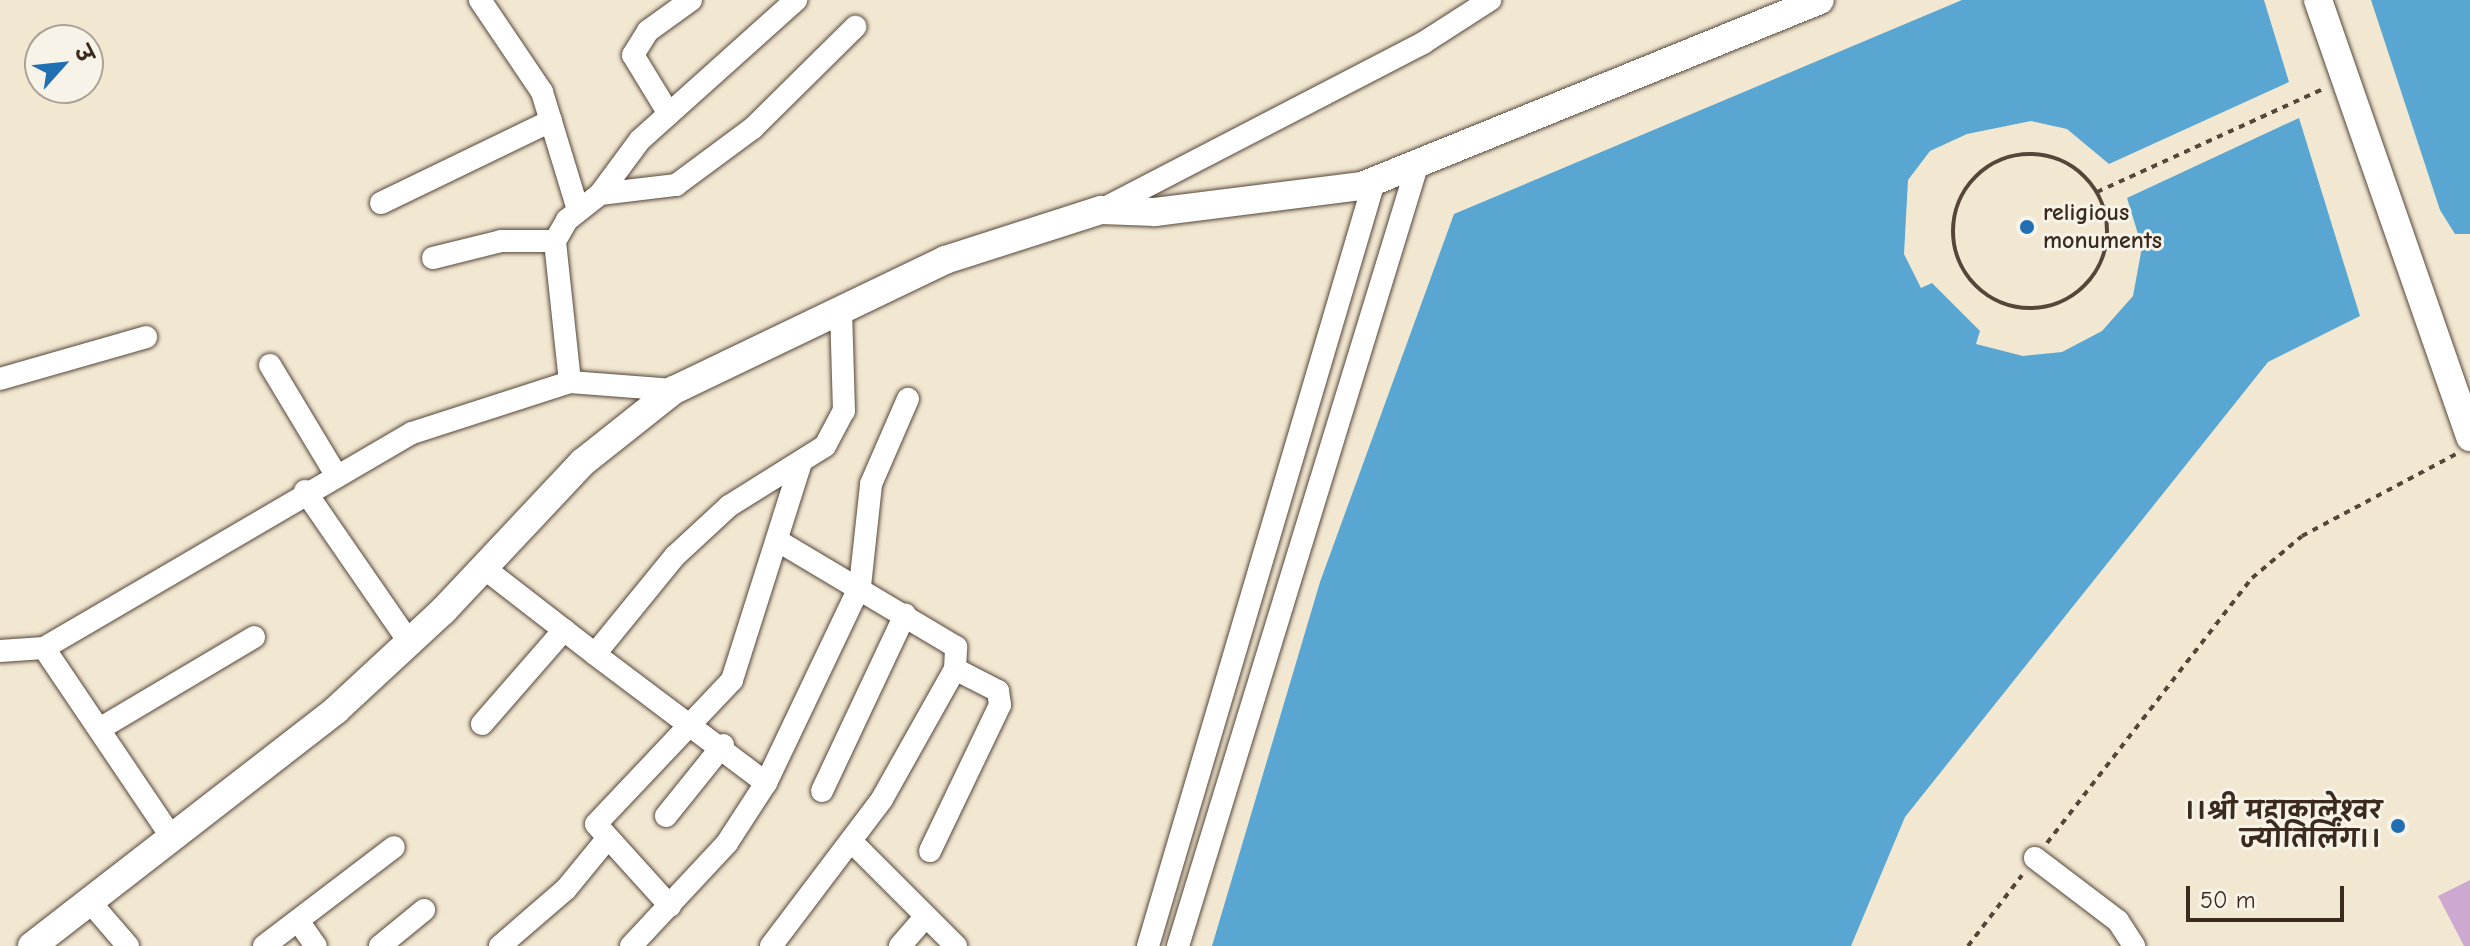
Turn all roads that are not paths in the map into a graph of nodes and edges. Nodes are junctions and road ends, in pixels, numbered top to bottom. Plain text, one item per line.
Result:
1 (691, 0) edge
2 (796, 0) edge
3 (1490, 0) edge
4 (1820, 0) edge
5 (2318, 0) edge
6 (485, 1) edge
7 (855, 27) dead end
8 (669, 114) junction
9 (551, 121) junction
10 (1417, 166) junction
11 (1374, 182) junction
12 (600, 194) junction
13 (381, 203) dead end
14 (578, 210) junction
15 (1101, 210) junction
16 (555, 241) junction
17 (433, 258) dead end
18 (841, 310) junction
19 (146, 337) dead end
20 (270, 365) dead end
21 (0, 379) edge
22 (570, 382) junction
23 (674, 390) junction
24 (908, 399) dead end
25 (2470, 437) edge
26 (800, 465) junction
27 (336, 475) junction
28 (305, 491) junction
29 (778, 541) junction
30 (484, 568) junction
31 (860, 586) junction
32 (905, 615) junction
33 (564, 630) junction
34 (254, 637) dead end
35 (409, 642) junction
36 (44, 648) junction
37 (0, 651) edge
38 (595, 654) junction
39 (955, 669) junction
40 (686, 723) junction
41 (482, 724) dead end
42 (101, 728) junction
43 (723, 745) junction
44 (766, 783) junction
45 (822, 791) dead end
46 (666, 816) dead end
47 (172, 838) junction
48 (607, 839) junction
49 (852, 842) junction
50 (394, 847) dead end
51 (1177, 849) junction
52 (930, 851) dead end
53 (2035, 858) road end
54 (1205, 861) junction
55 (90, 902) junction
56 (670, 906) junction
57 (424, 910) dead end
58 (925, 917) junction
59 (299, 922) junction
60 (32, 946) edge
61 (128, 946) edge
62 (264, 946) edge
63 (316, 946) edge
64 (380, 946) edge
65 (500, 946) edge
66 (631, 946) edge
67 (771, 946) edge
68 (900, 946) edge
69 (956, 946) edge
70 (1148, 946) edge
71 (1178, 946) edge
72 (2134, 946) edge

1 - 8 street
2 - 8 street
3 - 15 street
4 - 10 street
5 - 25 street
6 - 9 street
7 - 12 street
8 - 12 street
9 - 13 street
9 - 14 street
10 - 11 street
10 - 54 street
11 - 15 street
11 - 51 street
12 - 14 street
14 - 16 street
15 - 18 street
16 - 17 street
16 - 22 street
18 - 23 street
18 - 26 street
19 - 21 street
20 - 27 street
22 - 23 street
22 - 27 street
23 - 30 street
24 - 31 street
26 - 29 street
26 - 38 street
27 - 28 street
28 - 35 street
28 - 36 street
29 - 31 street
29 - 40 street
30 - 33 street
30 - 35 street
31 - 32 street
31 - 44 street
32 - 39 street
32 - 45 street
33 - 38 street
33 - 41 street
34 - 42 street
35 - 47 street
36 - 37 street
36 - 42 street
38 - 40 street
39 - 49 street
39 - 52 street
40 - 43 street
40 - 48 street
42 - 47 street
43 - 44 street
43 - 46 street
44 - 56 street
47 - 55 street
48 - 56 street
48 - 65 street
49 - 58 street
49 - 67 street
50 - 59 street
51 - 54 street
51 - 70 street
53 - 72 street
54 - 71 street
55 - 60 street
55 - 61 street
56 - 66 street
57 - 64 street
58 - 68 street
58 - 69 street
59 - 62 street
59 - 63 street

